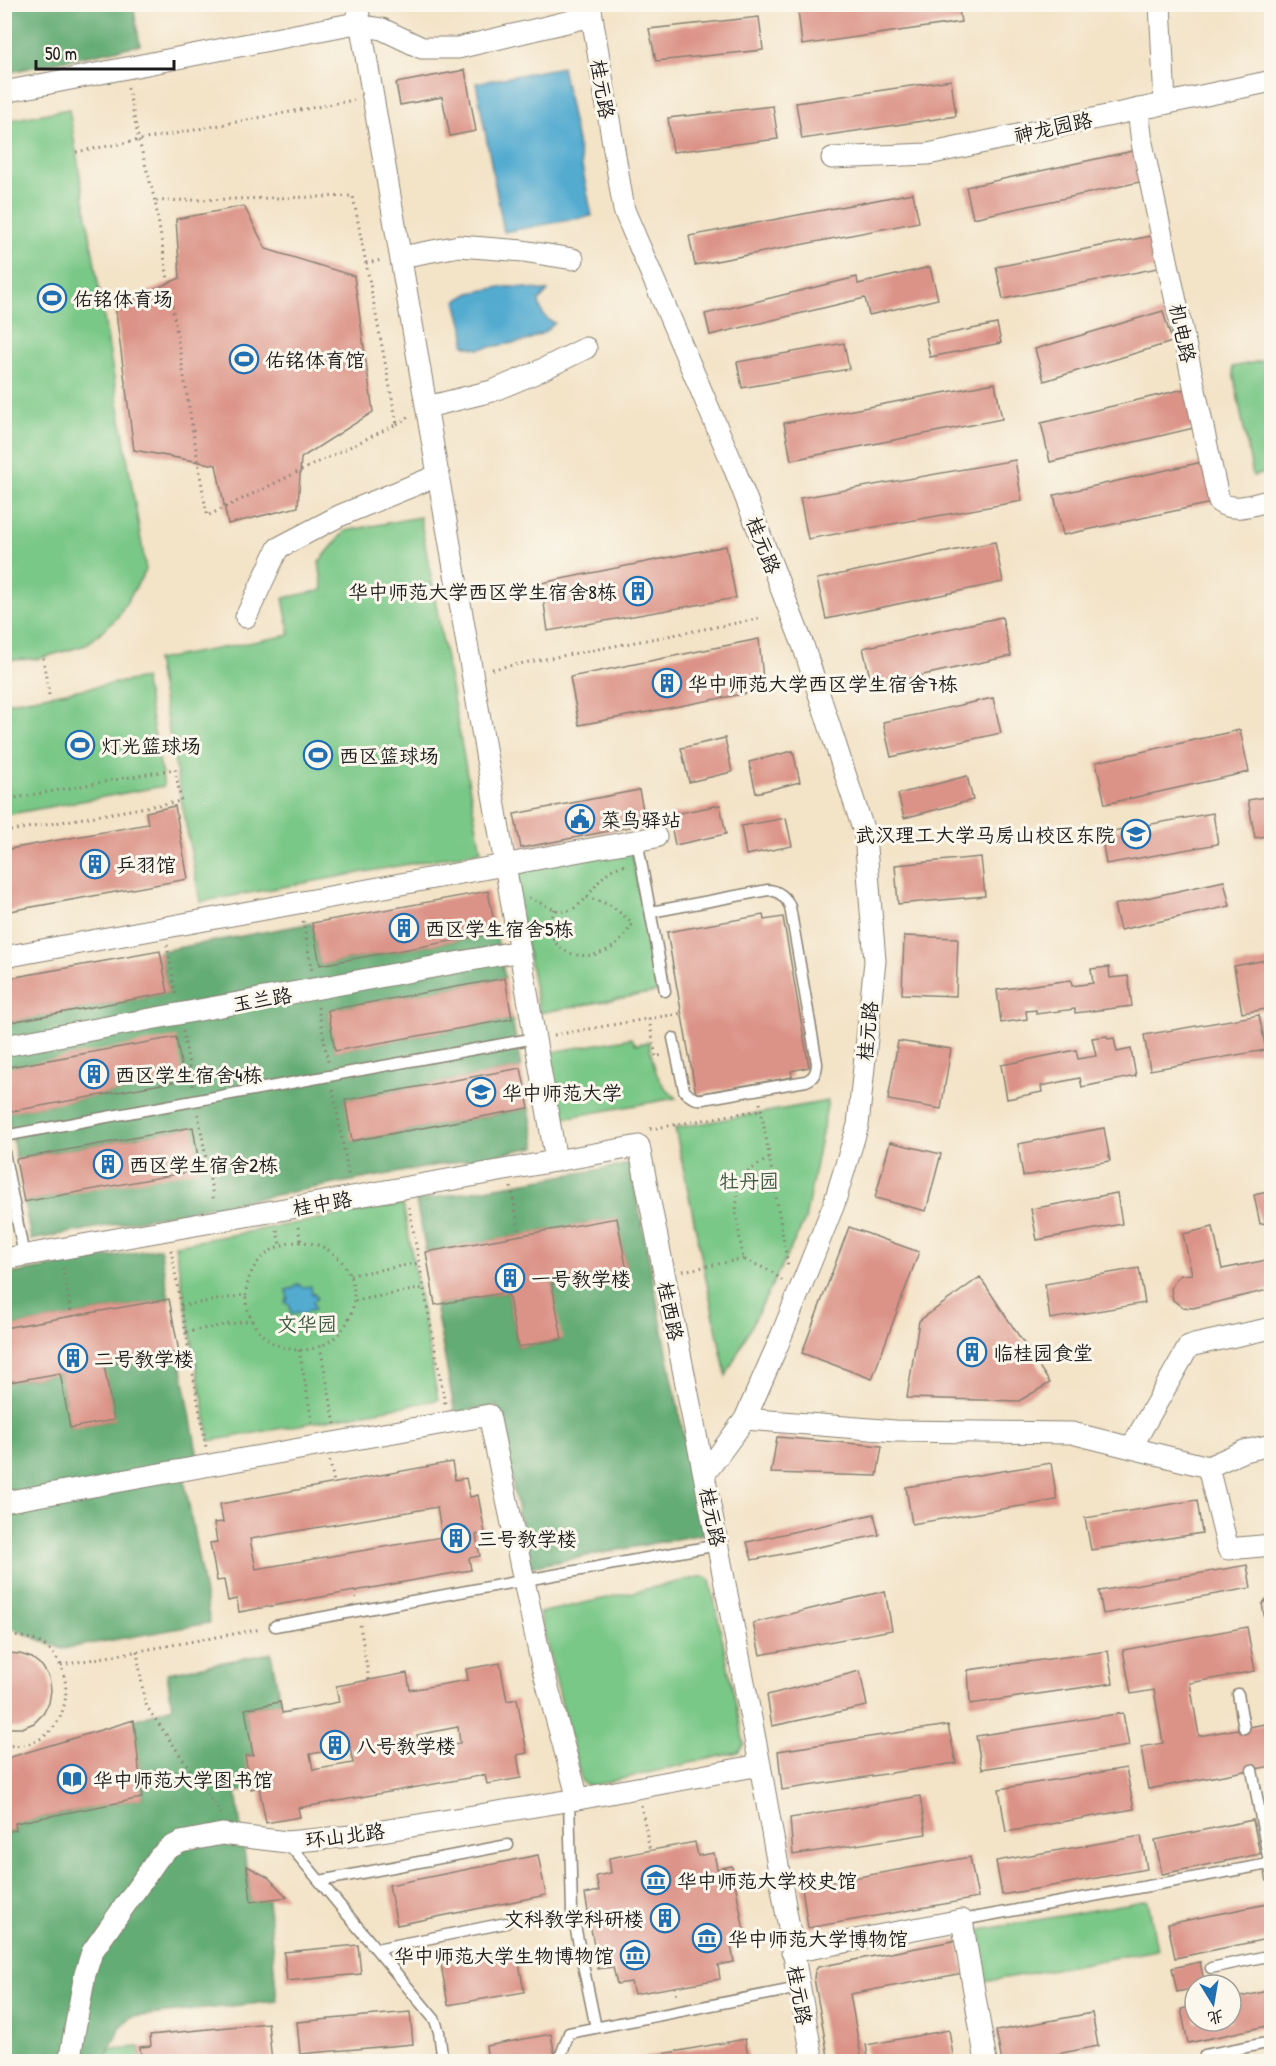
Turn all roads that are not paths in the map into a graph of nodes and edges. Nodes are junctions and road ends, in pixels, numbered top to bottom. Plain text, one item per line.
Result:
1 (1160, 4) edge
2 (591, 10) edge
3 (360, 15) edge
4 (1272, 81) edge
5 (4, 92) edge
6 (1165, 103) junction
7 (1138, 109) junction
8 (832, 158) dead end
9 (401, 257) junction
10 (573, 259) dead end
11 (586, 348) dead end
12 (427, 407) junction
13 (439, 475) junction
14 (1272, 500) edge
15 (246, 617) dead end
16 (647, 839) joint
17 (505, 865) junction
18 (651, 912) junction
19 (520, 951) junction
20 (4, 957) edge
21 (665, 991) dead end
22 (535, 1038) junction
23 (673, 1038) dead end
24 (4, 1046) edge
25 (4, 1136) edge
26 (639, 1146) joint
27 (4, 1152) edge
28 (556, 1161) junction
29 (14, 1257) edge
30 (1272, 1328) edge
31 (745, 1419) junction
32 (1272, 1445) edge
33 (1131, 1448) junction
34 (1208, 1467) junction
35 (704, 1475) junction
36 (4, 1502) edge
37 (718, 1545) junction
38 (1272, 1545) edge
39 (523, 1582) junction
40 (275, 1626) road end
41 (1238, 1694) dead end
42 (1244, 1728) dead end
43 (760, 1765) junction
44 (1252, 1770) dead end
45 (573, 1800) junction
46 (286, 1842) junction
47 (508, 1845) dead end
48 (1269, 1864) junction
49 (1272, 1878) edge
50 (320, 1881) junction
51 (962, 1920) junction
52 (506, 1923) dead end
53 (376, 1949) junction
54 (792, 1952) junction
55 (1272, 1955) edge
56 (1211, 1968) dead end
57 (799, 1988) junction
58 (596, 2028) junction
59 (1272, 2042) edge
60 (1205, 2055) dead end
61 (69, 2061) edge
62 (443, 2061) edge
63 (560, 2061) edge
64 (813, 2061) edge
65 (986, 2061) edge

1 - 6 street
2 - 3 street
2 - 31 street, 桂元路
3 - 5 street
3 - 9 street
4 - 6 street, 神龙园路
6 - 7 street, 神龙园路
7 - 8 street, 神龙园路
7 - 14 street, 机电路
9 - 10 street
9 - 12 street
11 - 12 street
12 - 13 street
13 - 15 street
13 - 17 street
16 - 17 street
16 - 18 lane
17 - 19 street
17 - 20 street
18 - 21 lane
18 - 23 lane
19 - 22 street
19 - 24 street, 玉兰路
22 - 25 lane
22 - 28 street
26 - 28 street, 桂中路
26 - 35 street, 桂西路
27 - 29 lane
28 - 29 street, 桂中路
30 - 33 street
31 - 33 street
31 - 35 street, 桂元路
32 - 34 street
33 - 34 street
34 - 38 street
35 - 37 street, 桂元路
36 - 39 street
37 - 39 lane
37 - 43 street, 桂元路
39 - 40 lane
39 - 45 street
41 - 42 lane
43 - 45 street, 环山北路
43 - 54 street, 桂元路
44 - 48 lane
45 - 46 street, 环山北路
45 - 58 lane
46 - 50 lane
46 - 61 street, 环山北路
47 - 50 lane
48 - 49 lane
48 - 51 lane
50 - 53 lane
51 - 54 street
51 - 65 street
52 - 53 lane
53 - 62 lane
54 - 57 street, 桂元路
55 - 56 lane
57 - 58 lane
57 - 64 street, 桂元路
58 - 63 lane
59 - 60 lane

